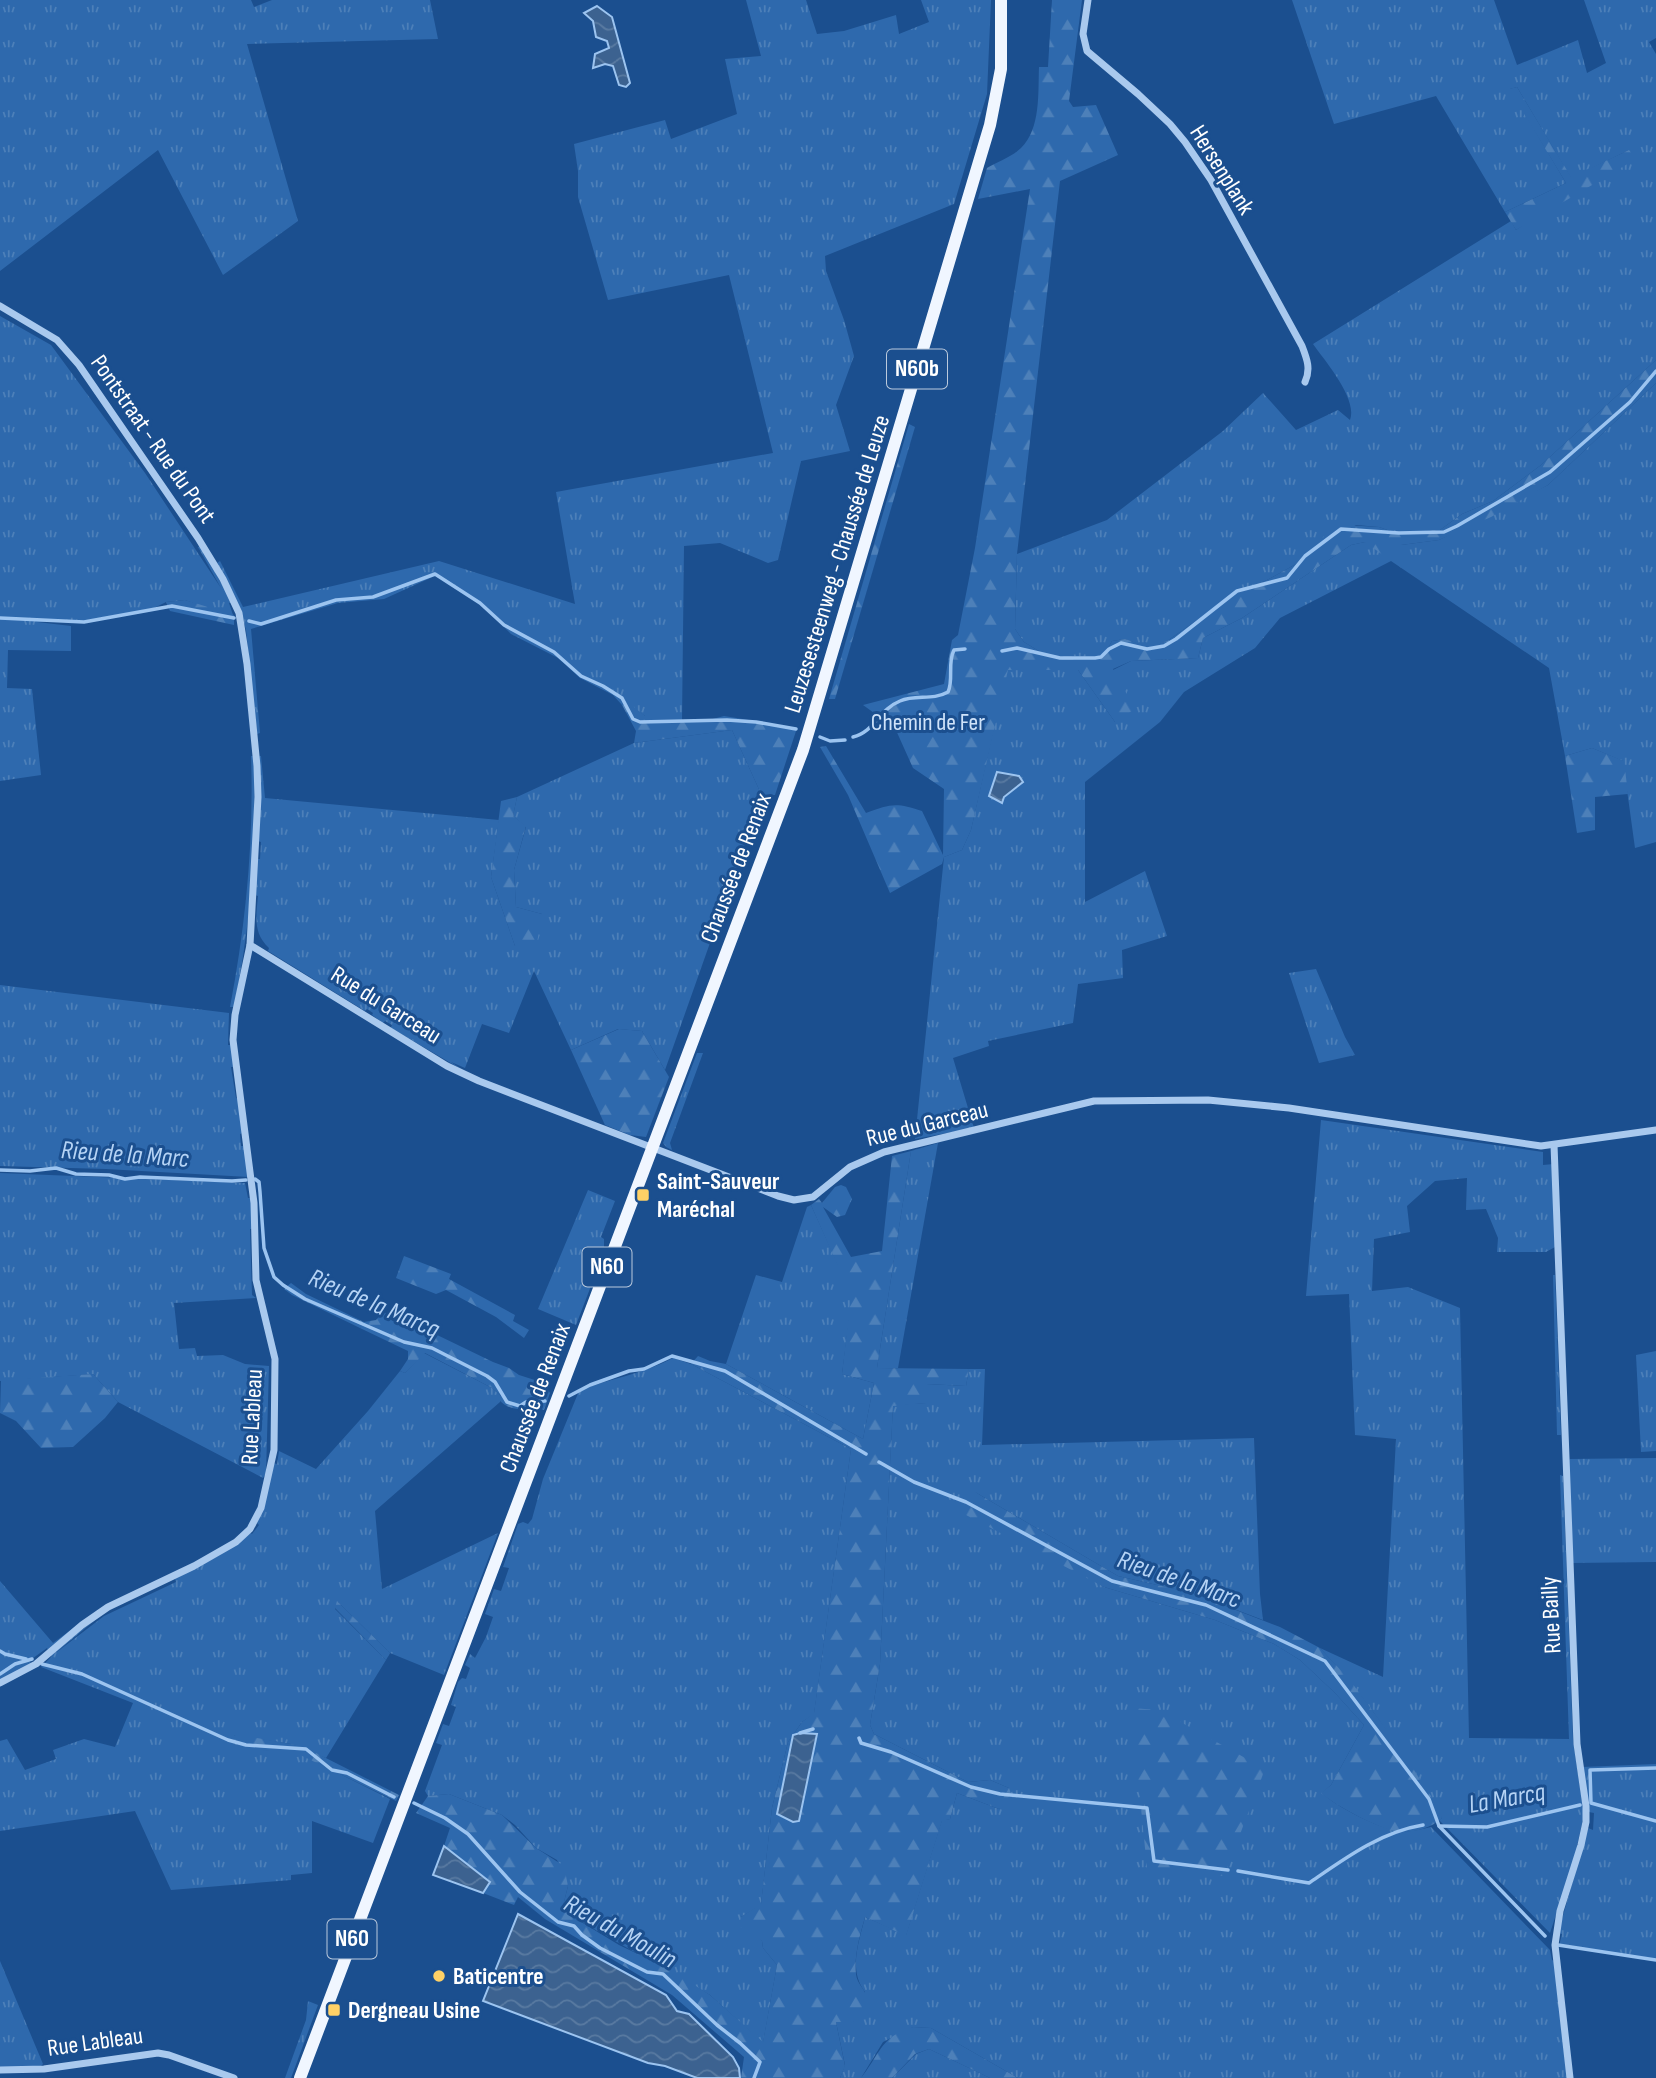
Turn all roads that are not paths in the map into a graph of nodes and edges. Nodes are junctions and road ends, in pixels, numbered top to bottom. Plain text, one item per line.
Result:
1 (1001, 0) edge
2 (1088, 0) edge
3 (0, 306) edge
4 (1305, 382) dead end
5 (808, 734) joint
6 (250, 945) junction
7 (1656, 1130) edge
8 (1554, 1145) junction
9 (652, 1148) junction
10 (0, 1683) edge
11 (0, 2070) edge
12 (234, 2078) edge
13 (300, 2078) edge
14 (1570, 2078) edge

1 - 5 main road, Leuzesesteenweg - Chaussée de Leuze / N60b
2 - 4 street, Hersenplank
3 - 6 street, Pontstraat - Rue du Pont
5 - 9 main road, Chaussée de Renaix / N60
6 - 9 street, Rue du Garceau
6 - 10 street, Rue Lableau
7 - 8 street, Rue du Garceau
8 - 9 street, Rue du Garceau
8 - 14 street, Rue Bailly
9 - 13 main road, Chaussée de Renaix / N60
11 - 12 street, Rue Lableau

